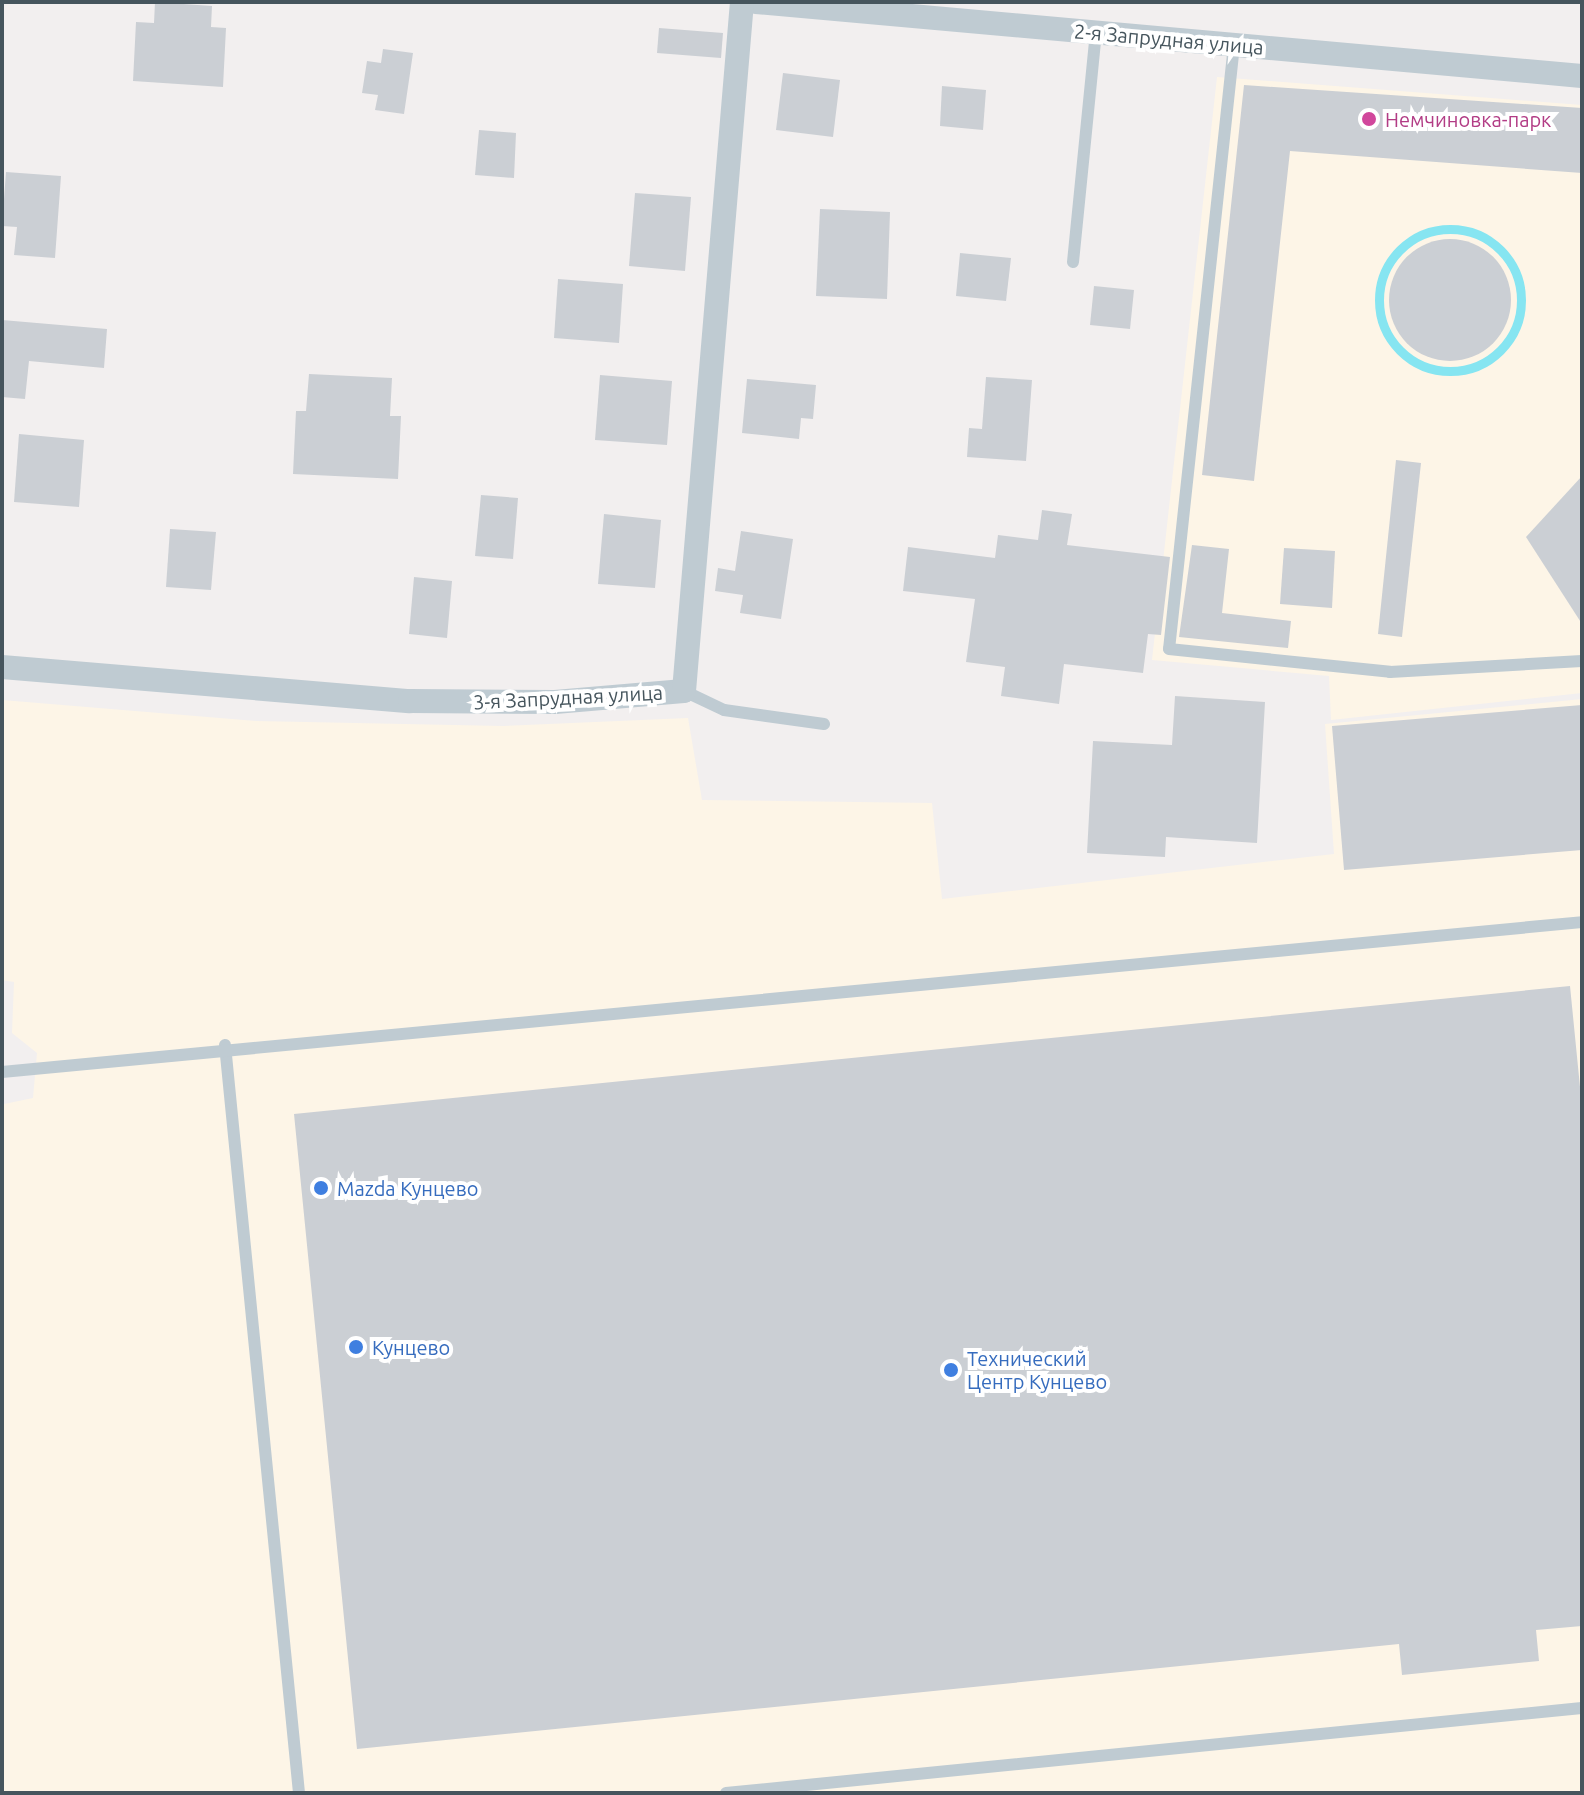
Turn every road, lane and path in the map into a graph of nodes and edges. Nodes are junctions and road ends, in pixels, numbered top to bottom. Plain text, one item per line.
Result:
1 (742, 2) edge
2 (756, 2) edge
3 (1096, 33) junction
4 (1234, 45) junction
5 (1582, 76) edge
6 (1073, 262) dead end
7 (1582, 661) edge
8 (2, 667) edge
9 (684, 691) junction
10 (824, 724) dead end
11 (1582, 922) edge
12 (225, 1045) junction
13 (2, 1072) edge
14 (1582, 1708) edge
15 (299, 1793) edge
16 (726, 1793) edge

1 - 9 street, 3-я Запрудная улица
2 - 3 street, 2-я Запрудная улица
3 - 4 street, 2-я Запрудная улица
3 - 6 lane
4 - 5 street, 2-я Запрудная улица
4 - 7 lane
8 - 9 street, 3-я Запрудная улица
9 - 10 lane
11 - 12 lane
12 - 13 lane
12 - 15 lane
14 - 16 lane

